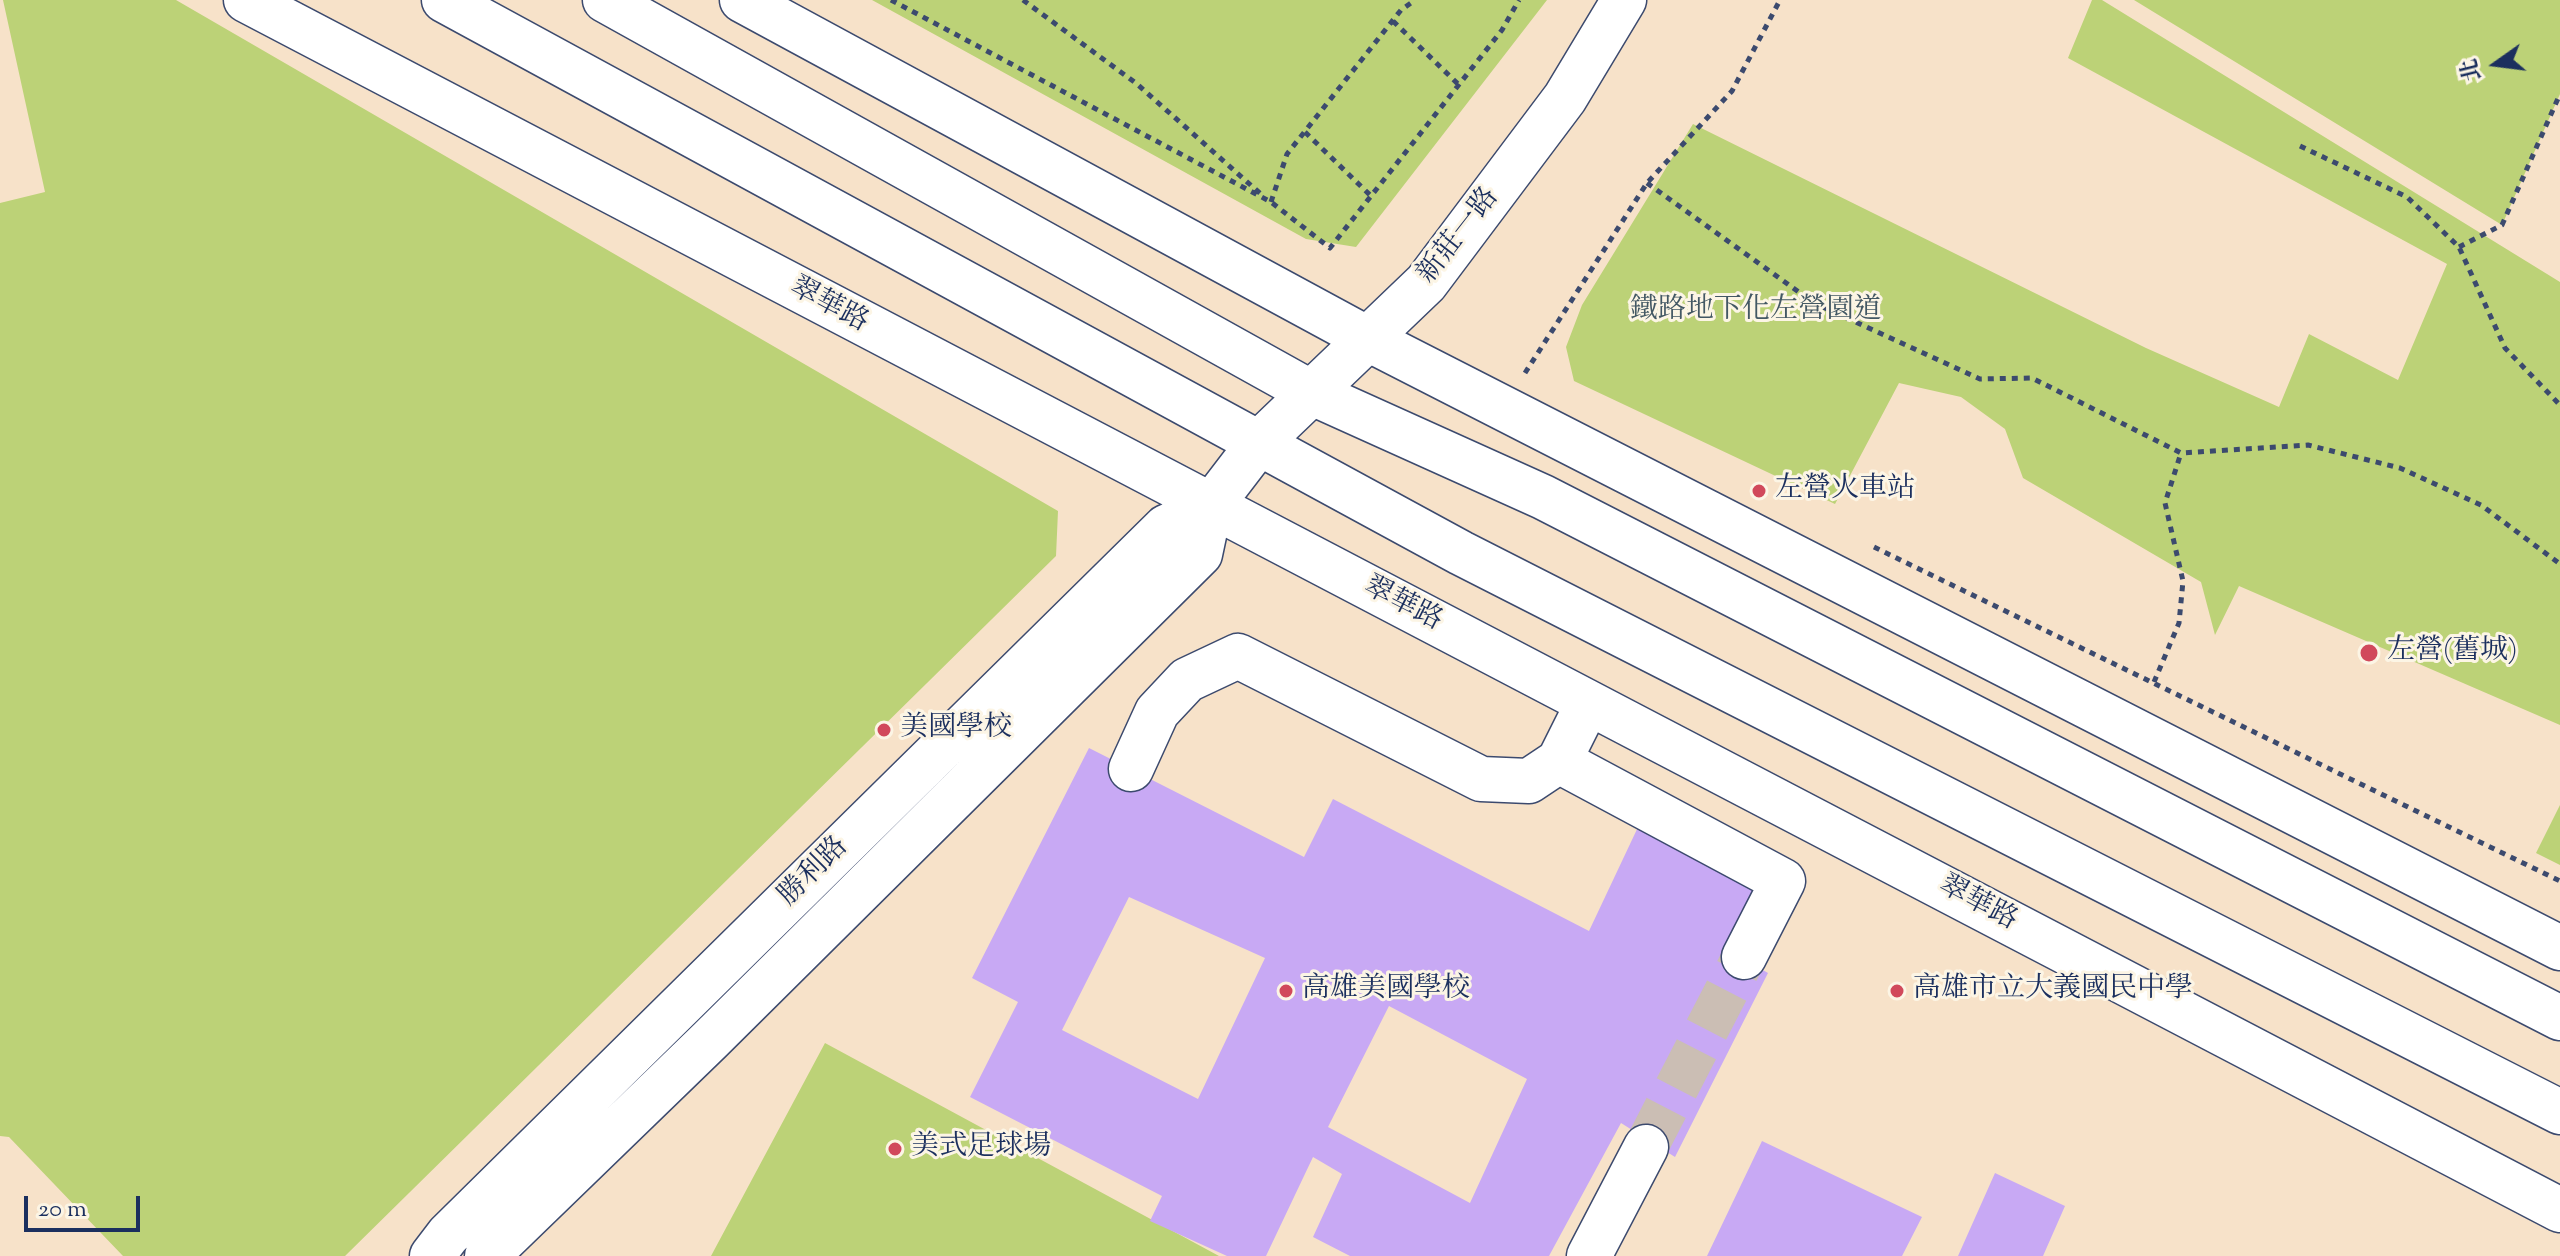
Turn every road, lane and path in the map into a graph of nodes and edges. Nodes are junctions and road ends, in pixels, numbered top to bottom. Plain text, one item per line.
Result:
1 (246, 0) edge
2 (444, 0) edge
3 (742, 0) edge
4 (891, 0) edge
5 (1023, 0) edge
6 (1415, 0) edge
7 (1519, 0) edge
8 (1624, 0) edge
9 (1780, 0) edge
10 (620, 5) edge
11 (1393, 21) junction
12 (1459, 85) junction
13 (2560, 94) edge
14 (1305, 132) junction
15 (2300, 146) dead end
16 (1647, 183) junction
17 (1371, 196) junction
18 (1271, 202) junction
19 (2459, 247) junction
20 (1368, 339) junction
21 (1536, 380) dead end
22 (1310, 392) junction
23 (2560, 405) edge
24 (1259, 443) junction
25 (2181, 453) junction
26 (1210, 507) junction
27 (1871, 545) dead end
28 (2560, 564) edge
29 (2154, 683) junction
30 (1588, 703) junction
31 (1559, 761) junction
32 (1131, 769) dead end
33 (2560, 881) edge
34 (2560, 948) edge
35 (1744, 957) tunnel mouth
36 (2560, 1018) edge
37 (2560, 1112) edge
38 (1646, 1147) tunnel mouth
39 (2560, 1210) edge
40 (432, 1256) edge
41 (487, 1256) edge
42 (1589, 1256) edge

1 - 26 street, 翠華路
2 - 24 street
3 - 20 street
4 - 18 path
5 - 18 path
6 - 11 path
7 - 12 path
8 - 20 street, 新莊一路
9 - 16 path
10 - 22 street
11 - 12 path
11 - 14 path
12 - 17 path
13 - 19 path
14 - 17 path
14 - 18 path
15 - 19 path
16 - 21 path
16 - 25 path
17 - 18 path
19 - 23 path
20 - 22 street, 新莊一路
20 - 34 street
22 - 24 street, 新莊一路
22 - 36 street
24 - 26 street, 勝利路
24 - 37 street
25 - 28 path
25 - 29 path
26 - 30 street, 翠華路
26 - 40 street, 勝利路
26 - 41 street, 勝利路
27 - 29 path
29 - 33 path
30 - 31 street
30 - 39 street, 翠華路
31 - 32 street
31 - 35 street
38 - 42 street

